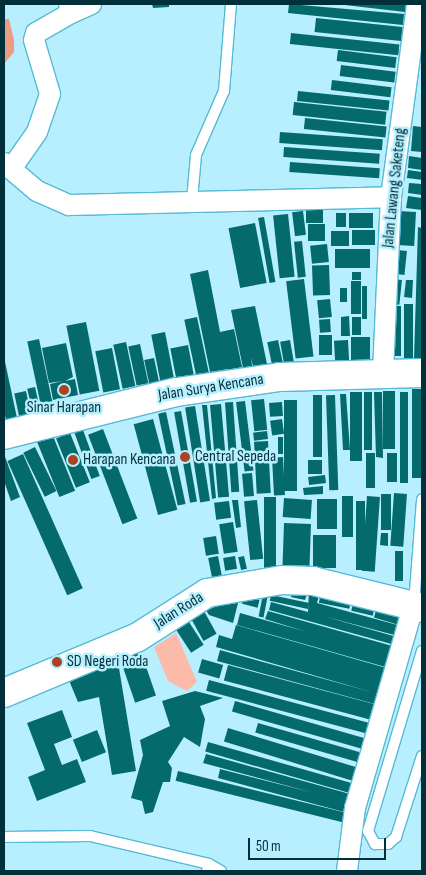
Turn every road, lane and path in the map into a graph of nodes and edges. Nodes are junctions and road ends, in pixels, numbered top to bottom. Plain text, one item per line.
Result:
1 (91, 4) edge
2 (231, 4) edge
3 (417, 4) edge
4 (70, 9) edge
5 (8, 166) edge
6 (391, 197) junction
7 (192, 200) junction
8 (383, 372) junction
9 (422, 373) edge
10 (4, 435) edge
11 (422, 499) edge
12 (418, 606) edge
13 (422, 650) edge
14 (4, 693) edge
15 (422, 756) edge
16 (4, 837) edge
17 (208, 868) edge
18 (221, 871) edge
19 (347, 871) edge

1 - 4 street
2 - 7 lane
3 - 6 street, Jalan Lawang Saketeng
4 - 5 street
5 - 7 street
6 - 7 street
6 - 8 street, Jalan Lawang Saketeng
8 - 9 street, Jalan Surya Kencana
8 - 10 street, Jalan Surya Kencana
11 - 12 lane
12 - 14 street, Jalan Roda
12 - 19 street
13 - 15 lane
16 - 17 lane
17 - 18 lane

